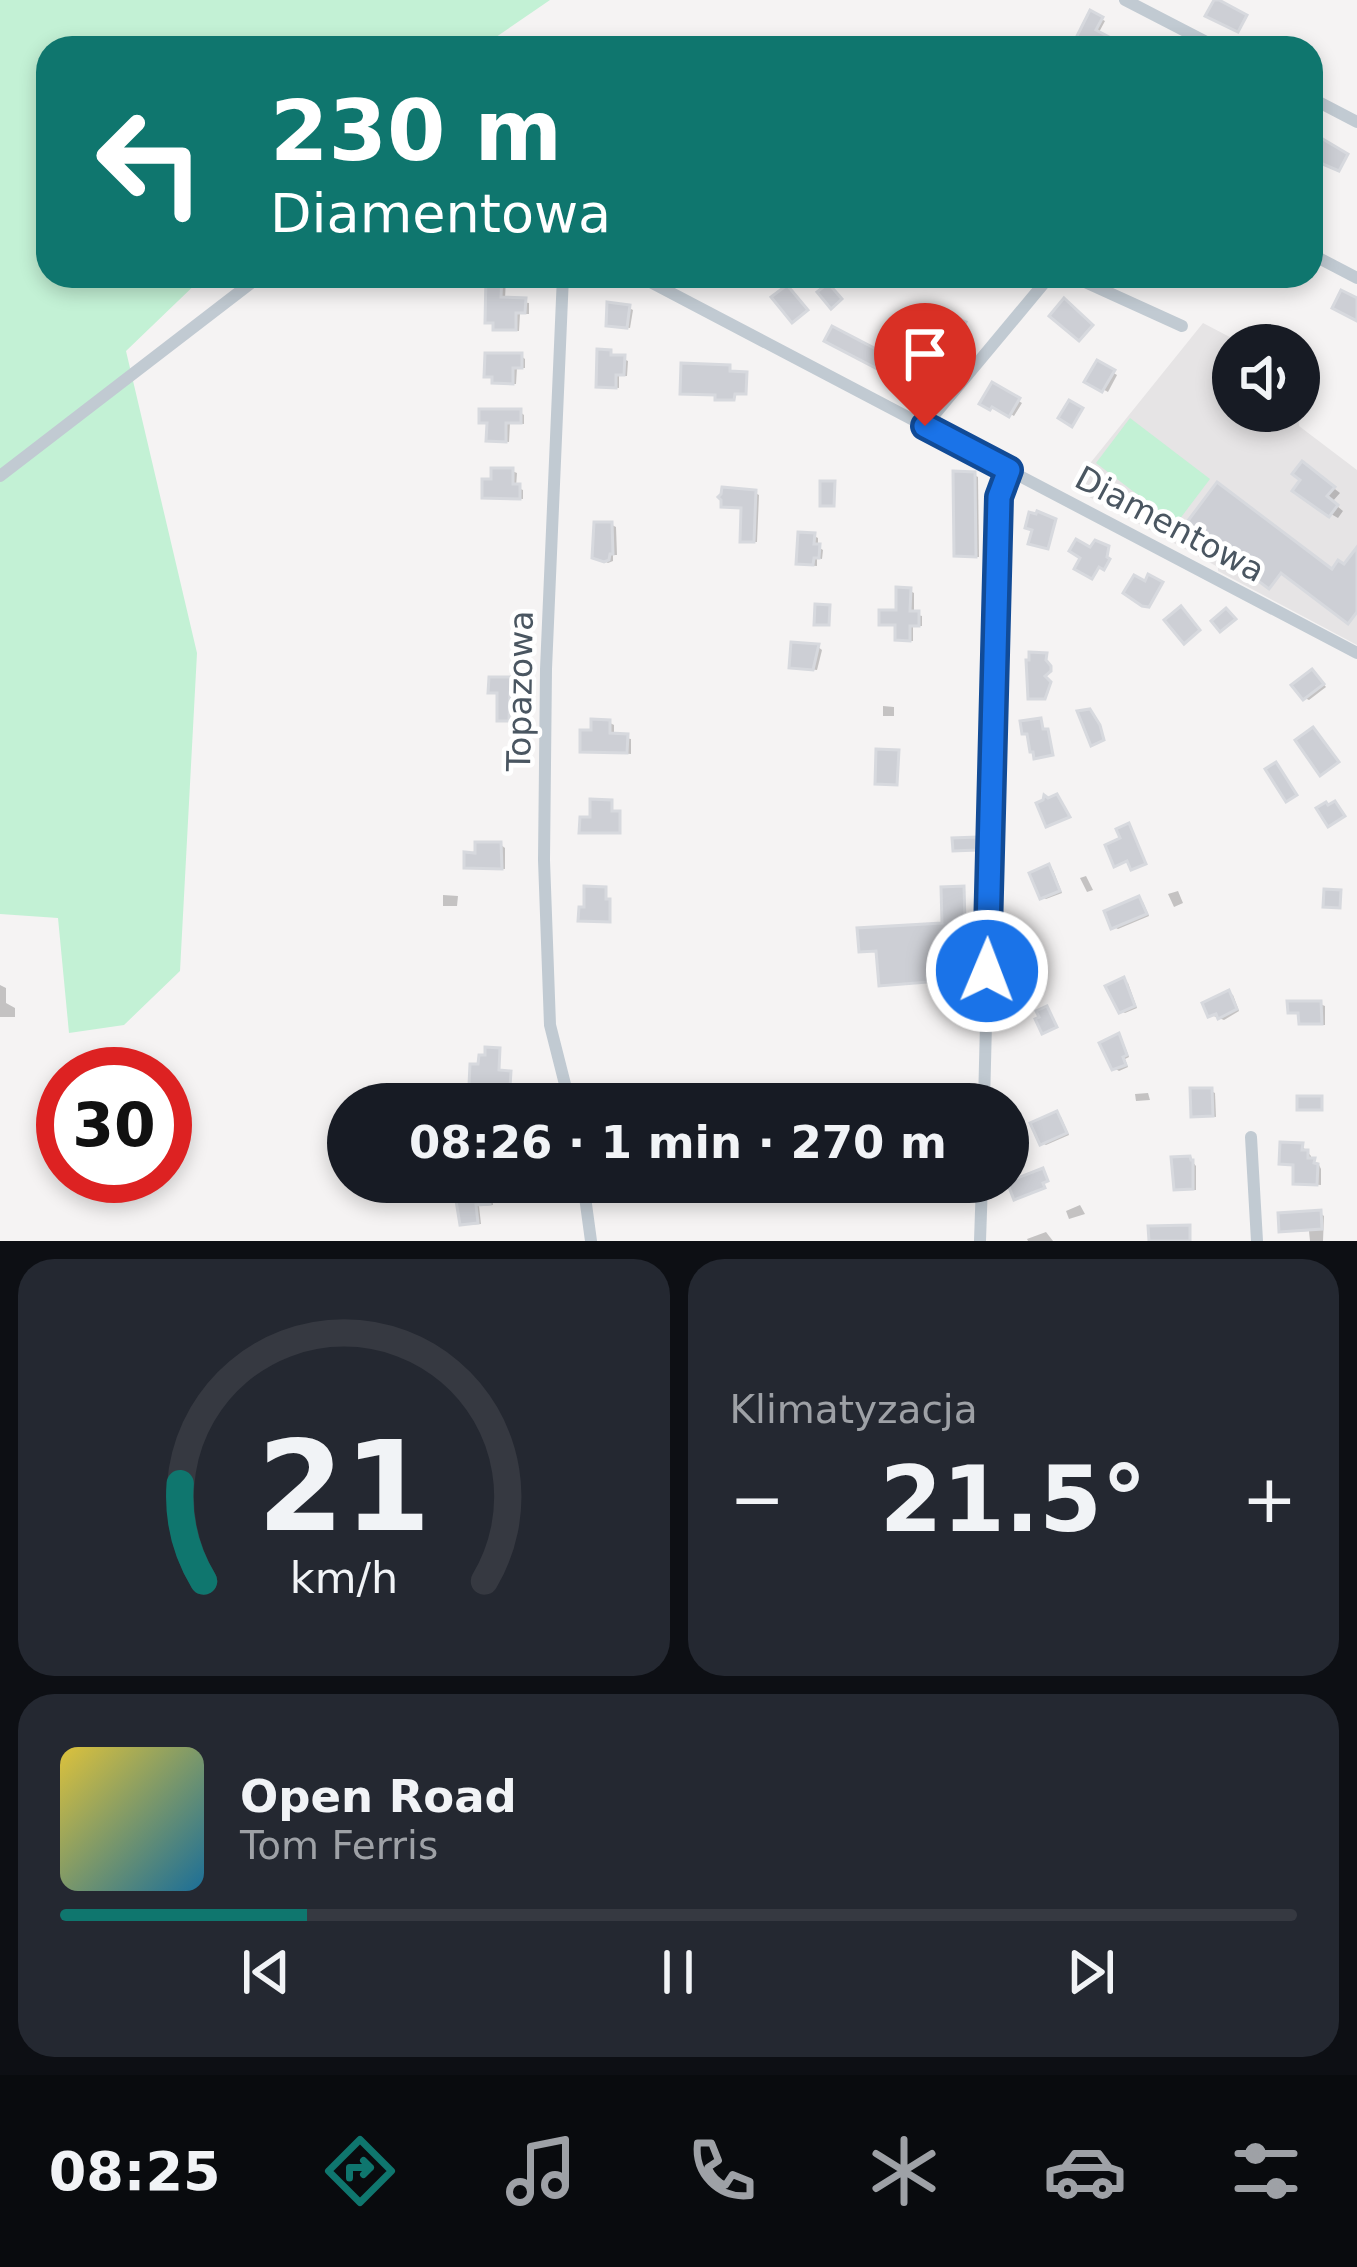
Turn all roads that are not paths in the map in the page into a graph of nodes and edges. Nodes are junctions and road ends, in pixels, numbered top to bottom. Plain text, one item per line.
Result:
1 (1124, 0) edge
2 (1194, 36) edge
3 (1323, 104) edge
4 (1357, 122) edge
5 (1323, 260) edge
6 (1357, 278) edge
7 (244, 288) edge
8 (562, 288) edge
9 (662, 288) edge
10 (1041, 288) edge
11 (1098, 288) edge
12 (1182, 326) dead end
13 (925, 426) junction
14 (1009, 470) junction
15 (0, 476) edge
16 (1357, 653) edge
17 (565, 1083) edge
18 (985, 1083) edge
19 (1251, 1137) dead end
20 (586, 1203) edge
21 (981, 1203) edge
22 (592, 1241) edge
23 (980, 1241) edge
24 (1257, 1241) edge

1 - 2 street
3 - 4 street
5 - 6 street
7 - 15 street
8 - 17 street, Topazowa
9 - 13 street, Diamentowa
10 - 13 street
11 - 12 street
13 - 14 street, Diamentowa
14 - 16 street, Diamentowa
14 - 18 street
19 - 24 street
20 - 22 street
21 - 23 street

